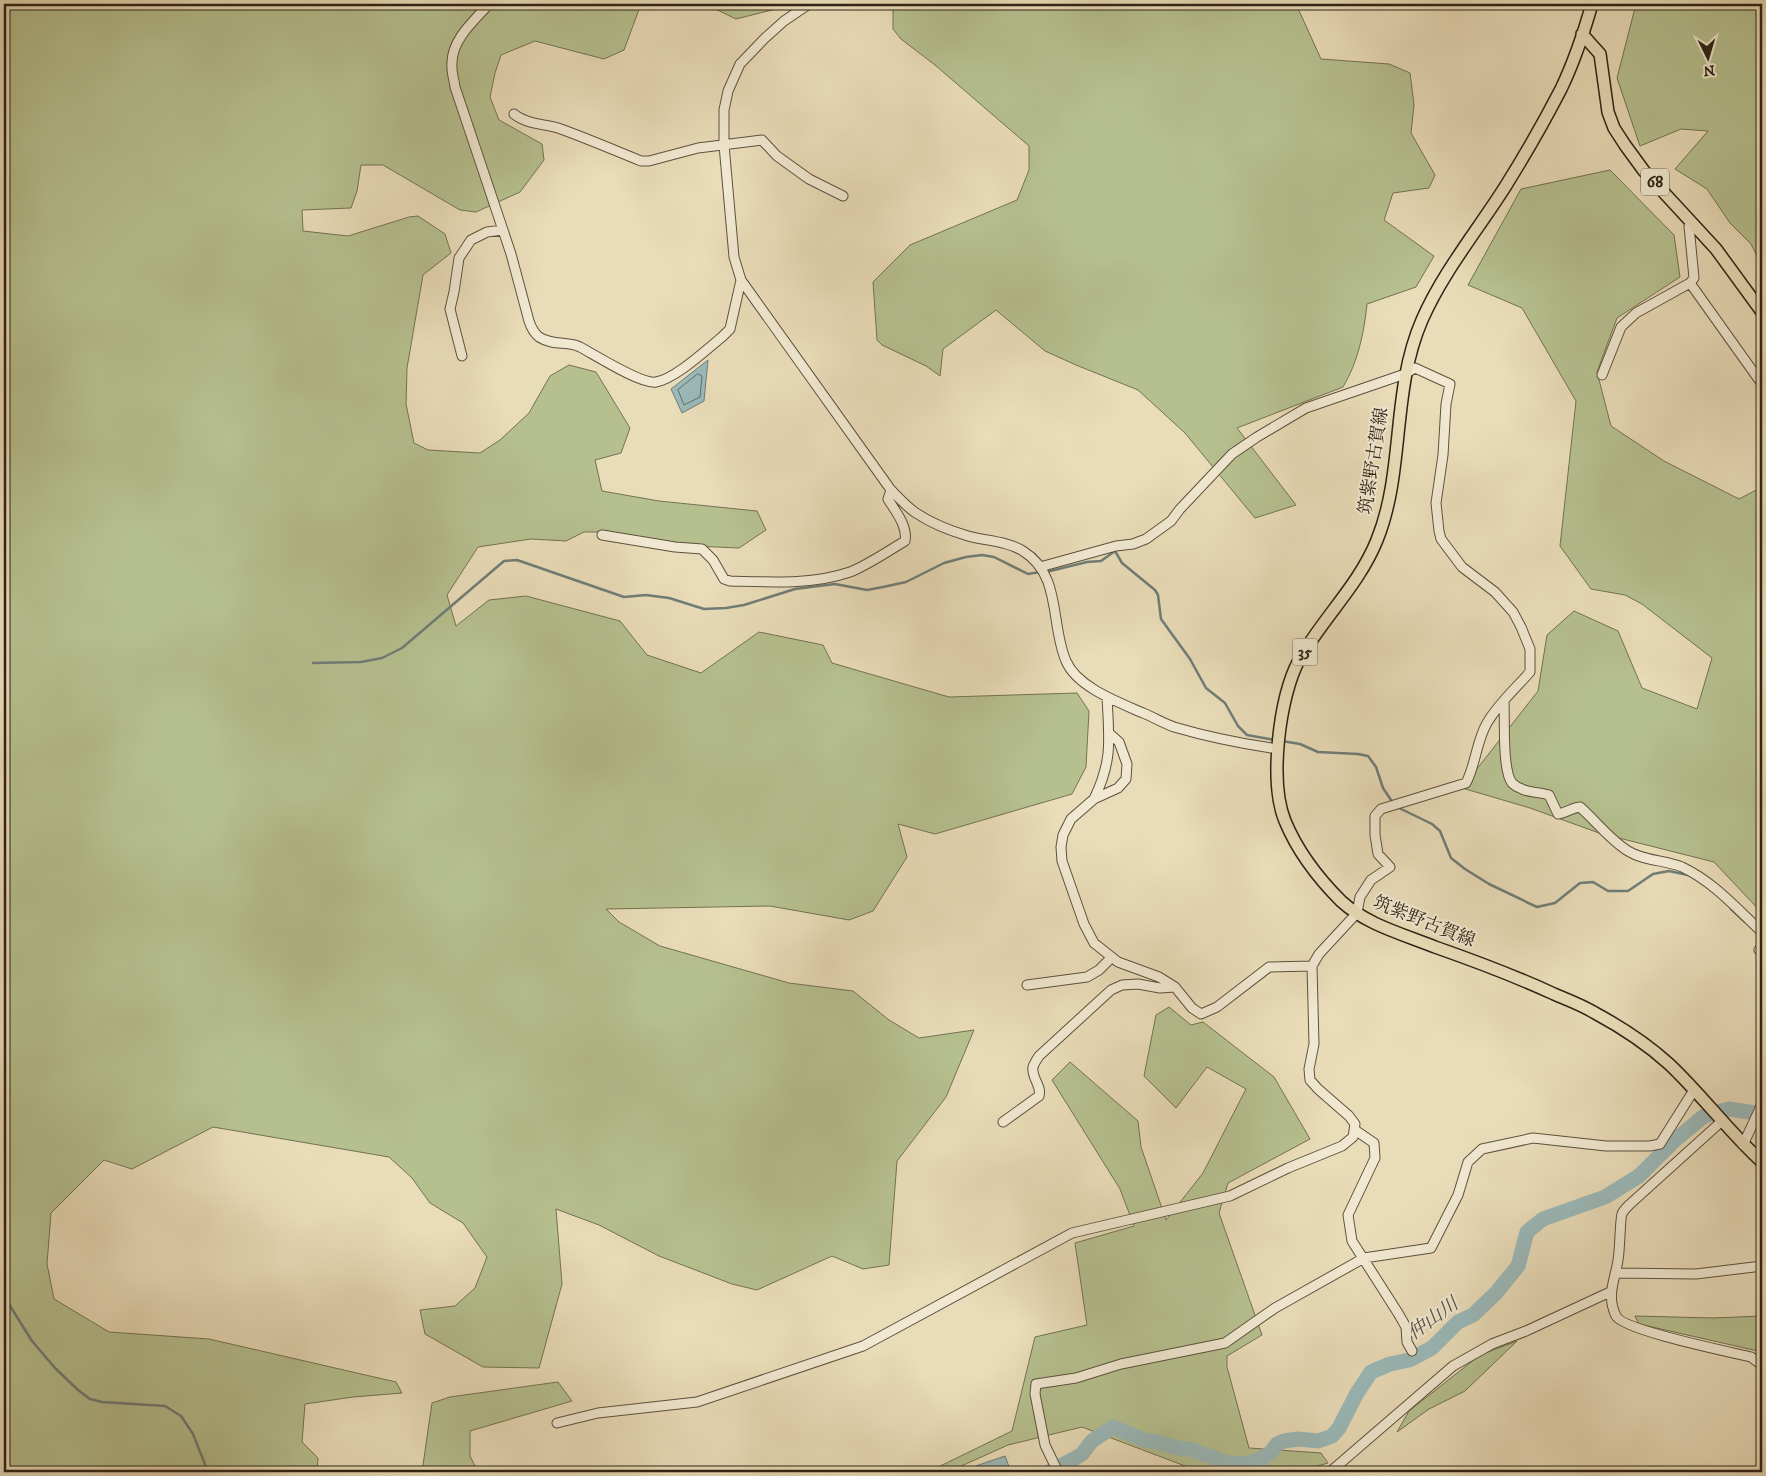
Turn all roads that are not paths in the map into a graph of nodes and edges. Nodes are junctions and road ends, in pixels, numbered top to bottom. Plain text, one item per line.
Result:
1 (489, 4) edge
2 (809, 4) edge
3 (1592, 4) edge
4 (1582, 34) junction
5 (514, 114) dead end
6 (724, 145) junction
7 (843, 196) dead end
8 (1692, 222) junction
9 (503, 230) junction
10 (741, 280) junction
11 (1690, 284) junction
12 (1762, 312) edge
13 (462, 356) dead end
14 (1405, 374) junction
15 (1602, 375) dead end
16 (1762, 384) edge
17 (891, 490) junction
18 (602, 535) dead end
19 (1040, 567) junction
20 (1107, 697) junction
21 (1504, 701) junction
22 (1109, 733) junction
23 (1278, 750) junction
24 (1094, 799) junction
25 (1357, 913) junction
26 (1762, 932) edge
27 (1762, 946) edge
28 (1762, 954) edge
29 (1111, 958) junction
30 (1312, 966) junction
31 (1027, 985) dead end
32 (1175, 988) junction
33 (1697, 1093) junction
34 (1762, 1104) edge
35 (1719, 1117) junction
36 (1003, 1122) dead end
37 (1354, 1130) junction
38 (1743, 1145) junction
39 (1762, 1162) edge
40 (1364, 1258) junction
41 (1762, 1266) edge
42 (1616, 1273) junction
43 (1610, 1292) junction
44 (1412, 1351) dead end
45 (1762, 1365) edge
46 (557, 1423) dead end
47 (1058, 1472) edge
48 (1330, 1472) edge

1 - 9 street
2 - 6 street
3 - 4 main road, 筑紫野古賀線 / 35
4 - 8 main road, 68
4 - 14 main road, 筑紫野古賀線 / 35
5 - 6 street
6 - 7 street
6 - 10 street
8 - 11 street
8 - 12 main road, 68
9 - 10 street
9 - 13 street
10 - 17 street
11 - 15 street
11 - 16 street
14 - 19 street
14 - 21 street
14 - 23 main road, 筑紫野古賀線 / 35
17 - 18 street
17 - 19 street
19 - 20 street
20 - 22 street
20 - 23 street
21 - 25 street
21 - 26 street
22 - 24 street
22 - 24 street
23 - 25 main road, 筑紫野古賀線 / 35
24 - 29 street
25 - 30 street
25 - 33 main road, 筑紫野古賀線 / 35
27 - 28 street
29 - 31 street
29 - 32 street
30 - 32 street
30 - 37 street
32 - 36 street
33 - 35 main road, 筑紫野古賀線 / 35
33 - 40 street
34 - 38 street
35 - 38 main road, 筑紫野古賀線 / 35
35 - 42 street
37 - 40 street
37 - 46 street
38 - 39 main road, 筑紫野古賀線 / 35
40 - 44 street
40 - 47 street
41 - 42 street
42 - 43 street
43 - 45 street
43 - 48 street

